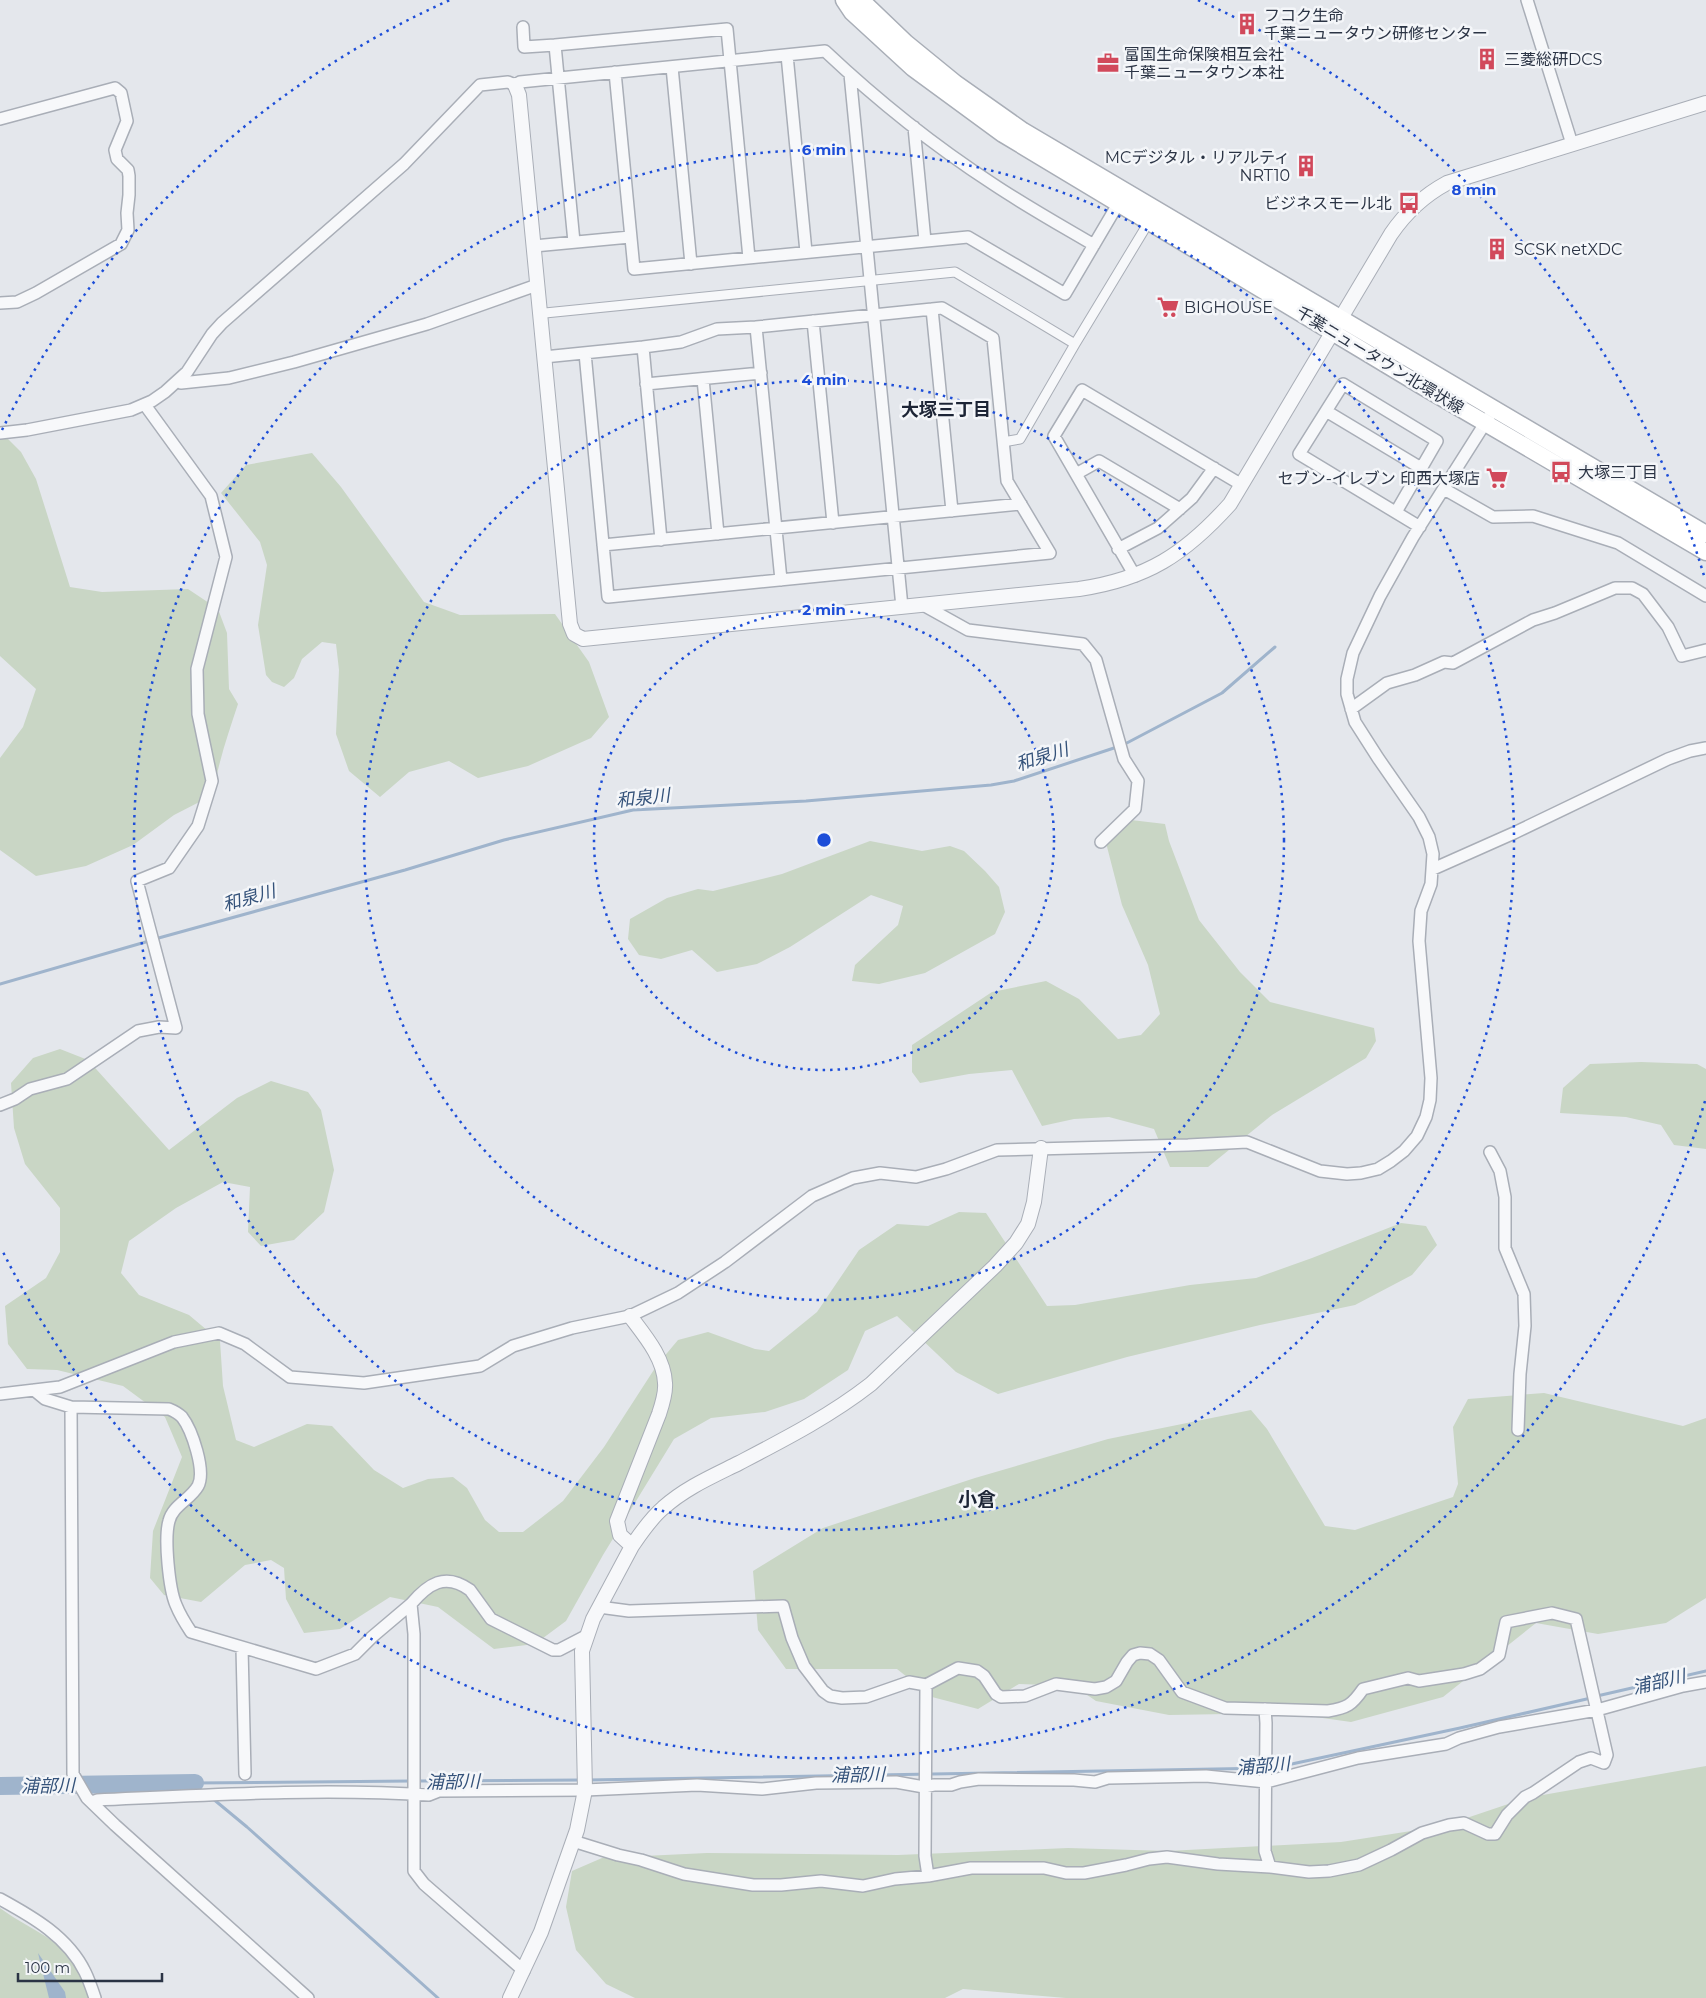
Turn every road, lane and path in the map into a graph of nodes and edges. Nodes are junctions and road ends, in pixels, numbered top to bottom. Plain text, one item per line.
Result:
1 (844, 0) edge
2 (861, 0) edge
3 (1527, 0) edge
4 (523, 27) dead end
5 (554, 45) junction
6 (787, 55) junction
7 (730, 61) junction
8 (672, 66) junction
9 (615, 72) junction
10 (850, 74) junction
11 (558, 78) junction
12 (515, 85) junction
13 (1706, 103) edge
14 (0, 119) edge
15 (914, 127) junction
16 (1572, 144) junction
17 (1123, 202) junction
18 (1144, 230) dead end
19 (630, 237) junction
20 (925, 241) junction
21 (574, 242) junction
22 (1094, 245) junction
23 (534, 246) junction
24 (866, 246) junction
25 (806, 252) junction
26 (749, 258) junction
27 (692, 264) junction
28 (875, 280) dead end
29 (865, 281) dead end
30 (537, 285) junction
31 (0, 303) edge
32 (932, 309) junction
33 (545, 312) dead end
34 (873, 315) junction
35 (813, 321) junction
36 (1336, 326) junction
37 (756, 327) junction
38 (1075, 344) junction
39 (643, 347) junction
40 (585, 353) junction
41 (544, 357) junction
42 (761, 373) junction
43 (703, 379) junction
44 (181, 384) dead end
45 (646, 384) junction
46 (145, 405) junction
47 (1326, 411) junction
48 (1489, 416) junction
49 (0, 433) edge
50 (1003, 442) junction
51 (1214, 468) junction
52 (1421, 468) junction
53 (1076, 474) junction
54 (1242, 484) junction
55 (1444, 488) junction
56 (1021, 504) junction
57 (1180, 509) junction
58 (952, 511) junction
59 (1396, 512) junction
60 (893, 516) junction
61 (833, 522) junction
62 (1420, 527) junction
63 (776, 528) junction
64 (718, 534) junction
65 (1706, 534) edge
66 (661, 540) junction
67 (603, 545) junction
68 (1118, 549) junction
69 (1706, 552) edge
70 (898, 568) junction
71 (1135, 576) junction
72 (781, 580) junction
73 (1706, 596) edge
74 (923, 605) junction
75 (902, 607) junction
76 (1706, 650) edge
77 (1351, 708) junction
78 (1706, 748) edge
79 (1101, 842) dead end
80 (1433, 869) junction
81 (0, 1105) edge
82 (1041, 1148) junction
83 (1490, 1152) dead end
84 (630, 1316) junction
85 (34, 1390) junction
86 (0, 1394) edge
87 (72, 1407) junction
88 (1518, 1430) dead end
89 (632, 1546) junction
90 (411, 1604) junction
91 (599, 1607) junction
92 (586, 1636) junction
93 (242, 1648) junction
94 (1706, 1682) edge
95 (926, 1685) junction
96 (1265, 1709) junction
97 (1597, 1710) junction
98 (245, 1774) dead end
99 (1266, 1782) junction
100 (924, 1787) junction
101 (585, 1790) junction
102 (413, 1794) junction
103 (89, 1800) junction
104 (573, 1840) junction
105 (1270, 1867) junction
106 (928, 1876) junction
107 (0, 1899) edge
108 (524, 1971) junction
109 (95, 1998) edge
110 (308, 1998) edge
111 (510, 1998) edge

1 - 17 main road, 千葉ニュータウン北環状線
2 - 17 main road, 千葉ニュータウン北環状線
3 - 16 street
4 - 5 street
5 - 7 street
5 - 11 street
6 - 7 street
6 - 10 street
6 - 25 street
7 - 8 street
7 - 26 street
8 - 9 street
8 - 27 street
9 - 11 street
9 - 19 street
10 - 15 street
10 - 24 street
11 - 12 street
11 - 21 street
12 - 23 street
12 - 46 street
13 - 16 street
14 - 31 street
15 - 20 street
15 - 22 street
16 - 36 street
17 - 22 street
17 - 36 main road, 千葉ニュータウン北環状線
18 - 38 street
19 - 21 street
19 - 27 street
20 - 22 street
20 - 24 street
21 - 23 street
23 - 30 street
24 - 25 street
24 - 34 street
25 - 26 street
26 - 27 street
28 - 38 street
29 - 33 street
30 - 41 street
30 - 44 street
32 - 34 street
32 - 50 street
32 - 58 street
34 - 35 street
34 - 60 street
35 - 37 street
35 - 61 street
36 - 48 main road, 千葉ニュータウン北環状線
36 - 54 street
37 - 39 street
37 - 42 street
38 - 50 street
39 - 40 street
39 - 45 street
40 - 41 street
40 - 67 street
41 - 75 street
42 - 43 street
42 - 63 street
43 - 45 street
43 - 64 street
45 - 66 street
46 - 49 street
46 - 81 street
47 - 52 street
47 - 52 street
47 - 59 street
48 - 55 street
48 - 65 main road, 千葉ニュータウン北環状線
48 - 69 main road, 千葉ニュータウン北環状線
50 - 56 street
51 - 53 street
51 - 54 street
51 - 57 street
52 - 59 street
53 - 57 street
53 - 68 street
54 - 71 street
55 - 62 street
55 - 73 street
56 - 58 street
56 - 70 street
57 - 68 street
58 - 60 street
59 - 62 street
60 - 61 street
60 - 70 street
61 - 63 street
62 - 77 street
63 - 64 street
63 - 72 street
64 - 66 street
66 - 67 street
67 - 72 street
68 - 71 street
70 - 72 street
70 - 75 street
71 - 74 street
74 - 75 street
74 - 79 street
76 - 77 street
77 - 80 street
78 - 80 street
80 - 82 street
82 - 84 street
82 - 89 street
83 - 88 street
84 - 85 street
84 - 89 street
85 - 86 street
85 - 87 street
87 - 93 street
87 - 103 street
89 - 91 street
90 - 92 street
90 - 93 street
90 - 102 street
91 - 92 street
91 - 95 street
92 - 101 street
93 - 98 street
94 - 97 street
95 - 96 street
95 - 100 street
96 - 97 street
96 - 99 street
97 - 99 street
97 - 105 street
99 - 100 street
99 - 105 street
100 - 101 street
100 - 106 street
101 - 102 street
101 - 104 street
102 - 103 street
102 - 108 street
103 - 110 street
104 - 106 street
104 - 108 street
105 - 106 street
107 - 109 street
108 - 111 street

